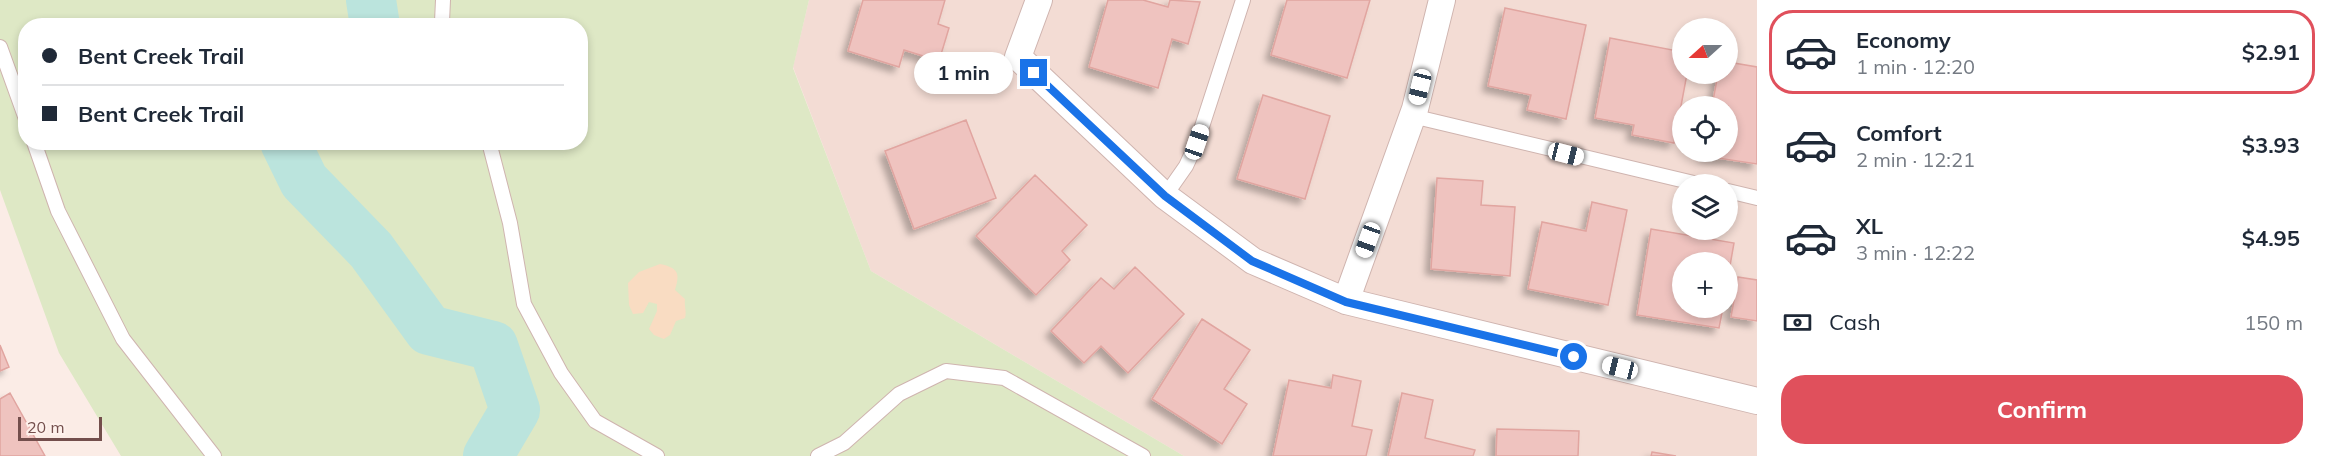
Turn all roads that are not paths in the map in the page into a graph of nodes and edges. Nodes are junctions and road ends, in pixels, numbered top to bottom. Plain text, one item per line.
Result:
1 (443, 0) edge
2 (1038, 0) edge
3 (1243, 0) edge
4 (1442, 0) edge
5 (441, 18) edge
6 (0, 47) edge
7 (18, 98) edge
8 (1412, 117) junction
9 (37, 150) edge
10 (491, 150) edge
11 (1672, 178) edge
12 (1738, 193) edge
13 (1165, 196) junction
14 (1757, 198) edge
15 (1346, 302) junction
16 (1757, 401) edge
17 (214, 456) edge
18 (657, 456) edge
19 (818, 456) edge
20 (1143, 456) edge

1 - 5 lane
2 - 13 street
3 - 13 lane
4 - 8 street
6 - 7 lane
8 - 11 lane
8 - 15 street
9 - 17 lane
10 - 18 lane
12 - 14 lane
13 - 15 street
15 - 16 street
19 - 20 lane

